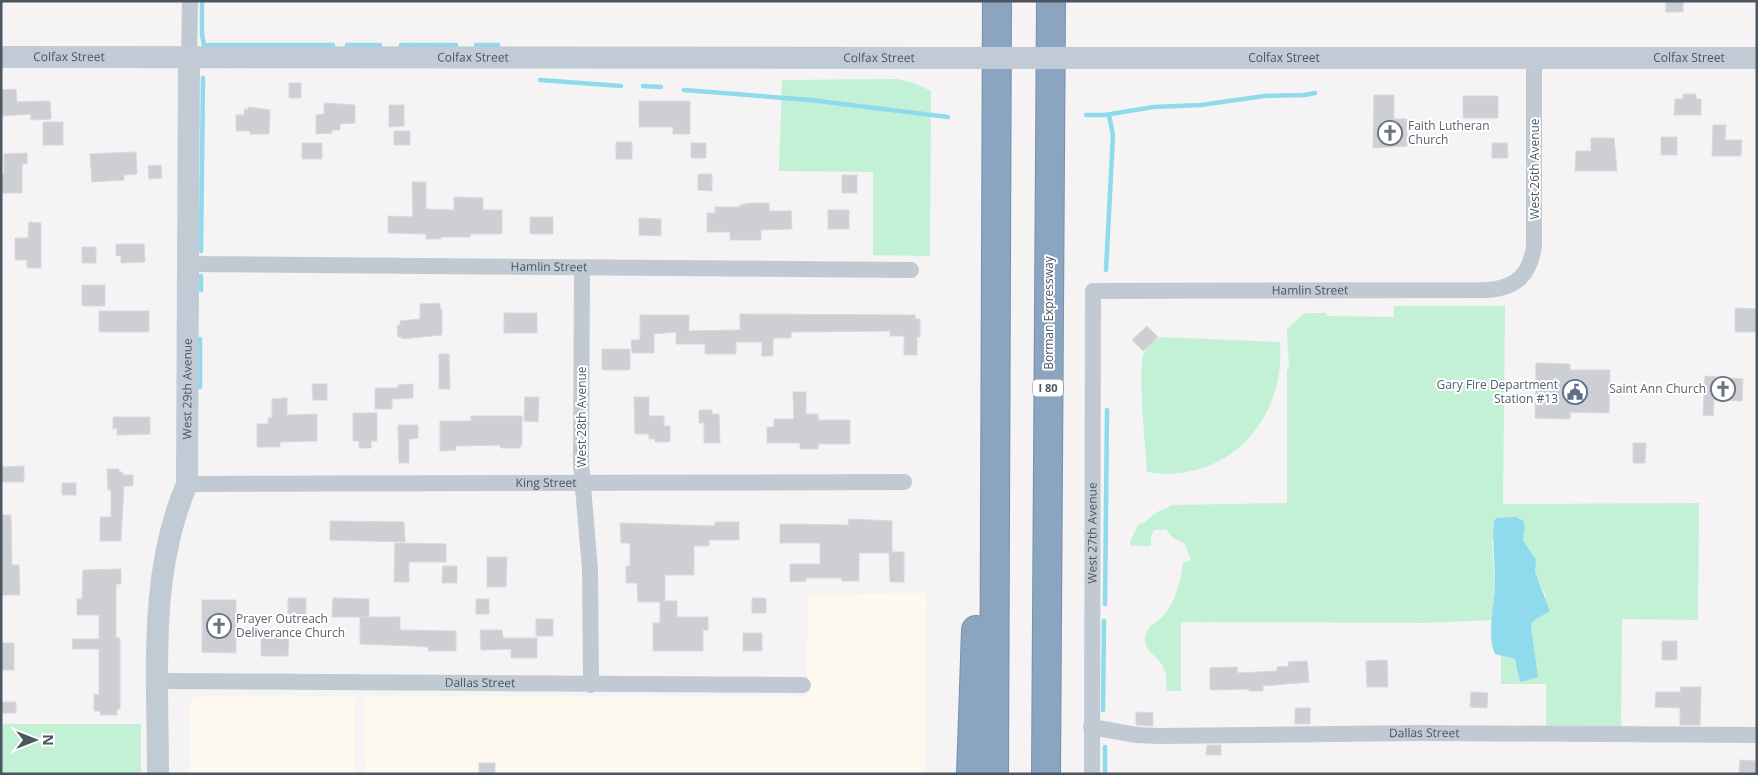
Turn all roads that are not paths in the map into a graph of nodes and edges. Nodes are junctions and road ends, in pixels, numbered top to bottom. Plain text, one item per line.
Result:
1 (190, 1) edge
2 (997, 1) edge
3 (1051, 1) edge
4 (1, 57) edge
5 (189, 58) junction
6 (1534, 58) junction
7 (1757, 58) edge
8 (187, 264) junction
9 (582, 269) junction
10 (911, 270) dead end
11 (1523, 277) joint
12 (1093, 291) joint
13 (995, 464) junction
14 (904, 482) dead end
15 (187, 484) junction
16 (582, 484) junction
17 (158, 681) junction
18 (592, 685) junction
19 (803, 685) dead end
20 (1091, 727) junction
21 (1757, 736) edge
22 (158, 774) edge
23 (971, 774) edge
24 (994, 774) edge
25 (1046, 774) edge
26 (1092, 774) edge

1 - 5 street, West 29th Avenue
2 - 13 highway
3 - 25 highway, Borman Expressway / I 80
4 - 5 street, Colfax Street
5 - 6 street, Colfax Street, bridge
5 - 8 street, West 29th Avenue
6 - 7 street, Colfax Street
6 - 11 street, West 26th Avenue
8 - 9 street, Hamlin Street
8 - 15 street, West 29th Avenue
9 - 10 street, Hamlin Street
9 - 16 street, West 28th Avenue
11 - 12 street, Hamlin Street
12 - 20 street, West 27th Avenue
13 - 23 highway
13 - 24 highway
14 - 16 street, King Street
15 - 16 street, King Street
15 - 17 street, West 29th Avenue
16 - 18 street, West 28th Avenue
17 - 18 street, Dallas Street
17 - 22 street, West 29th Avenue
18 - 19 street, Dallas Street
20 - 21 street, Dallas Street
20 - 26 street, West 27th Avenue

